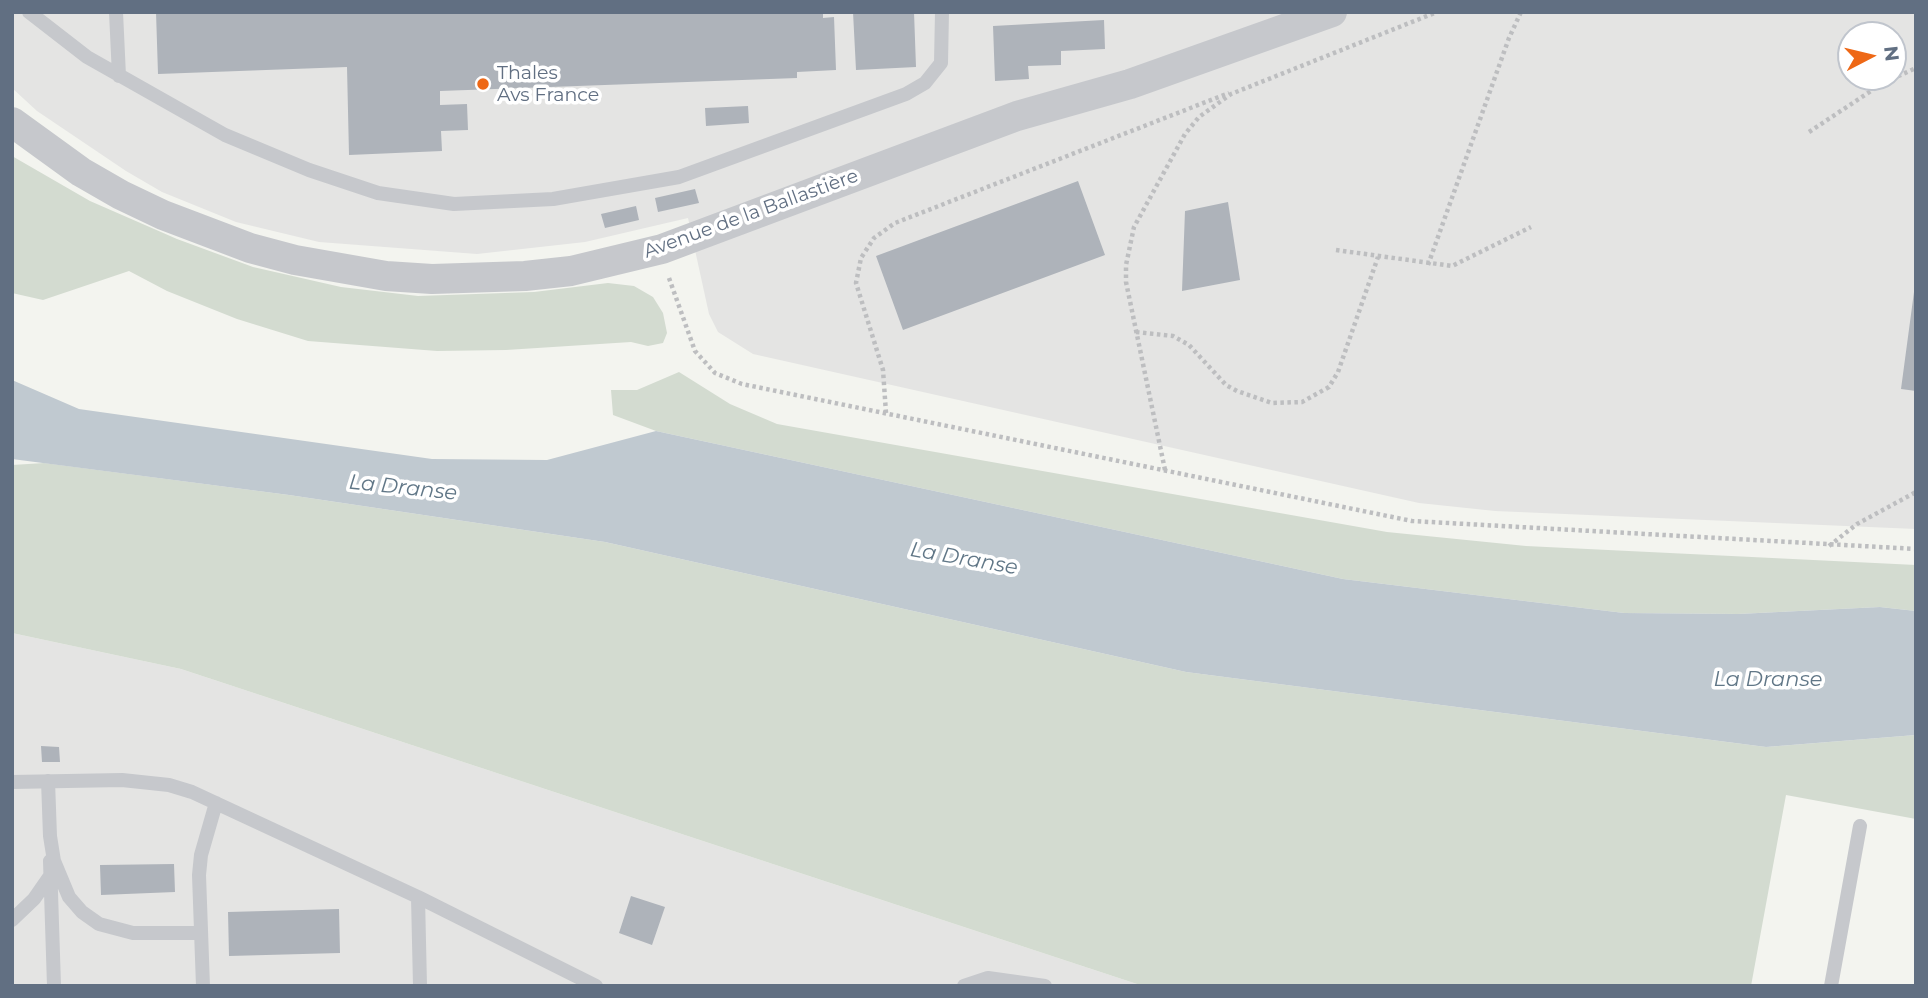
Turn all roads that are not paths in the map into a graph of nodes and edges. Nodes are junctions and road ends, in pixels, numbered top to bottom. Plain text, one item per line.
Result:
1 (29, 12) edge
2 (116, 12) edge
3 (942, 12) edge
4 (1332, 12) edge
5 (118, 76) junction
6 (12, 122) edge
7 (48, 781) junction
8 (12, 782) edge
9 (216, 803) junction
10 (1860, 826) dead end
11 (50, 836) junction
12 (50, 875) junction
13 (418, 897) junction
14 (12, 920) edge
15 (200, 933) junction
16 (54, 986) edge
17 (203, 986) edge
18 (420, 986) edge
19 (596, 986) edge
20 (964, 986) edge
21 (1045, 986) edge
22 (1831, 986) edge

1 - 5 lane
2 - 5 lane
3 - 5 lane
4 - 6 street, Avenue de la Ballastière
7 - 8 lane
7 - 9 lane
7 - 11 lane
9 - 13 lane
9 - 15 lane
10 - 22 lane
11 - 12 lane
11 - 15 lane
12 - 14 lane
12 - 16 lane
13 - 18 lane
13 - 19 lane
15 - 17 lane
20 - 21 lane

